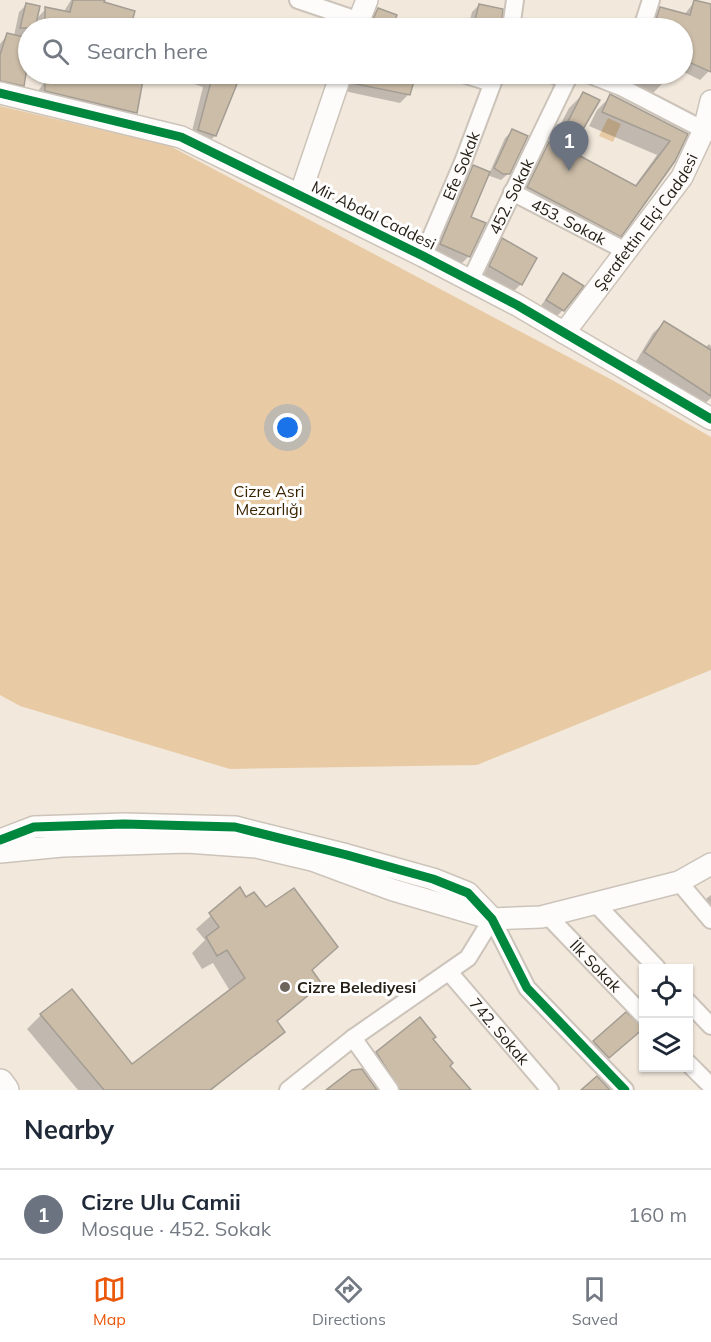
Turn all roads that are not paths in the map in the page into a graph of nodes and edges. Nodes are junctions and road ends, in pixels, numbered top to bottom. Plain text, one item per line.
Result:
1 (298, 0) edge
2 (367, 0) edge
3 (515, 0) edge
4 (651, 0) edge
5 (341, 18) edge
6 (361, 18) edge
7 (512, 18) edge
8 (645, 18) edge
9 (338, 84) edge
10 (492, 84) edge
11 (565, 84) edge
12 (629, 84) edge
13 (0, 93) edge
14 (711, 101) edge
15 (704, 130) junction
16 (512, 192) junction
17 (300, 195) junction
18 (626, 251) junction
19 (423, 256) junction
20 (471, 281) junction
21 (564, 333) junction
22 (711, 419) edge
23 (0, 840) edge
24 (0, 852) edge
25 (711, 864) edge
26 (679, 882) junction
27 (595, 903) junction
28 (548, 916) junction
29 (492, 919) junction
30 (711, 920) edge
31 (652, 964) edge
32 (449, 972) junction
33 (693, 1007) edge
34 (639, 1011) edge
35 (711, 1026) edge
36 (353, 1038) junction
37 (693, 1068) edge
38 (0, 1083) edge
39 (711, 1086) edge
40 (5, 1090) edge
41 (288, 1090) edge
42 (390, 1090) edge
43 (550, 1090) edge
44 (625, 1090) edge

1 - 5 street
2 - 6 street
3 - 7 street
4 - 8 street
9 - 17 street
10 - 19 street, Efe Sokak
11 - 16 street, 452. Sokak
12 - 15 street
13 - 17 street, Mir Abdal Caddesi
14 - 15 street, Şerafettin Elçi Caddesi
15 - 18 street, Şerafettin Elçi Caddesi
16 - 18 street, 453. Sokak
16 - 20 street, 452. Sokak
17 - 19 street, Mir Abdal Caddesi
18 - 21 street, Şerafettin Elçi Caddesi
19 - 20 street, Mir Abdal Caddesi
20 - 21 street, Mir Abdal Caddesi
21 - 22 street, Mir Abdal Caddesi
23 - 29 street
24 - 29 street
25 - 26 street
26 - 27 street
26 - 30 street
27 - 28 street
27 - 31 street
28 - 29 street
28 - 34 street, İlk Sokak
29 - 32 street
29 - 44 street
32 - 36 street
32 - 43 street, 742. Sokak
33 - 35 street
36 - 41 street
36 - 42 street
37 - 39 street
38 - 40 main road

